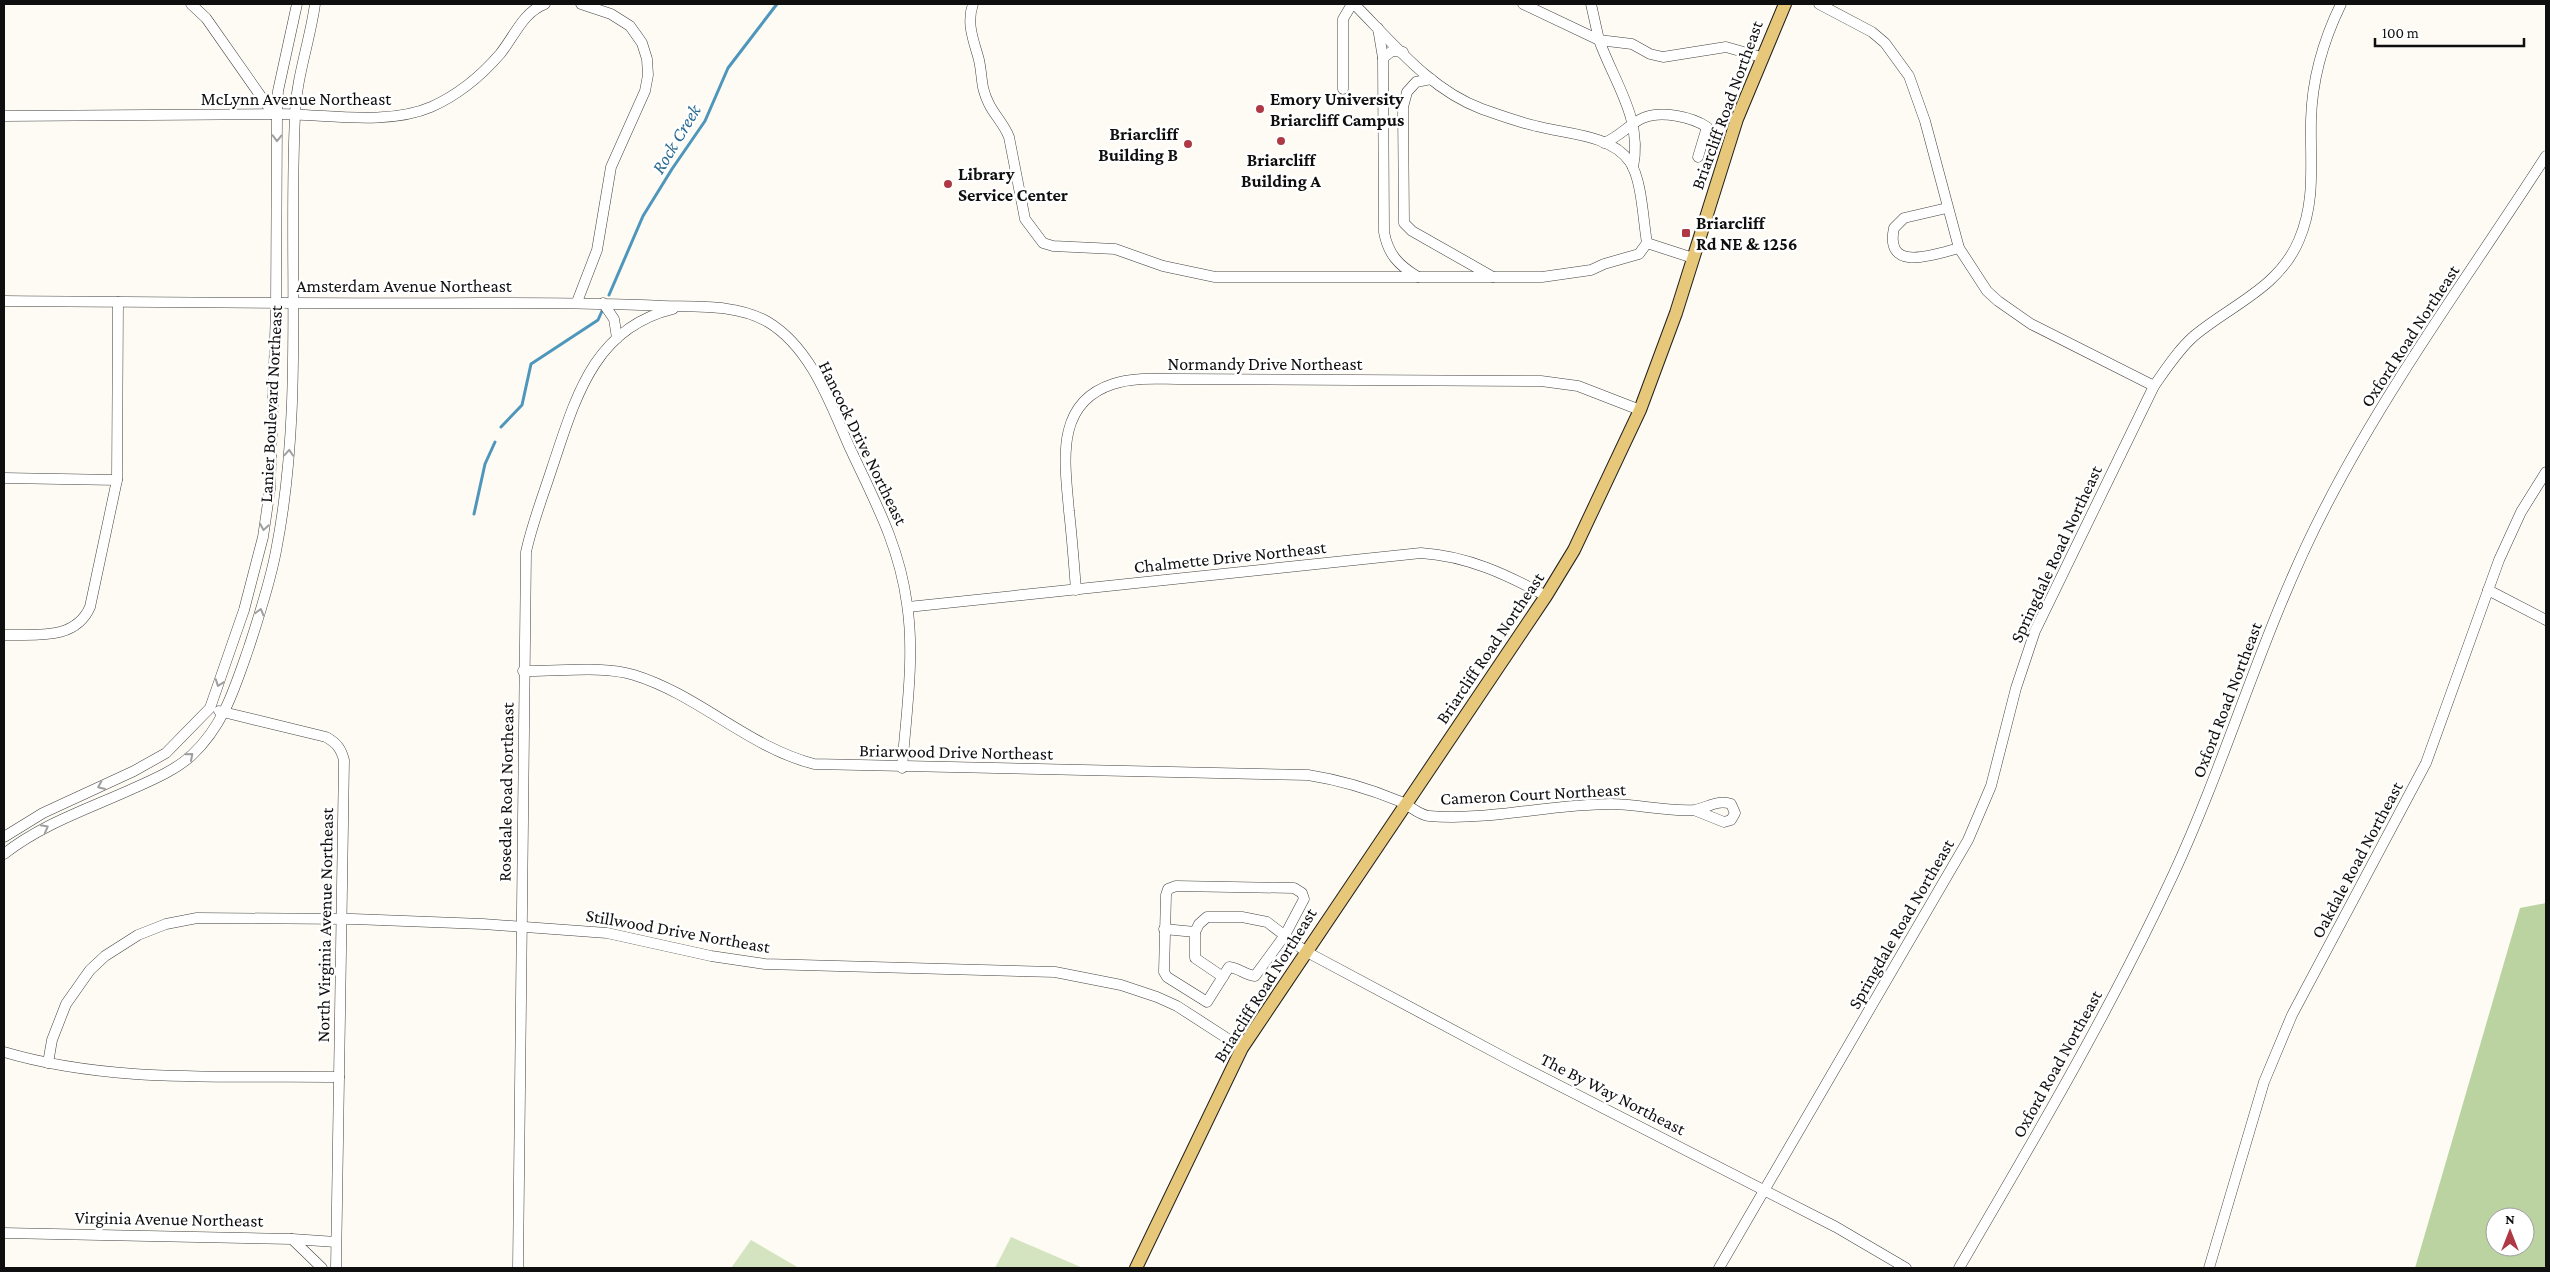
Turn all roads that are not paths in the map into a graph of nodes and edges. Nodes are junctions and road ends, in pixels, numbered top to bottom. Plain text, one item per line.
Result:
1 (191, 4) edge
2 (297, 4) edge
3 (315, 4) edge
4 (544, 4) edge
5 (581, 4) edge
6 (973, 4) edge
7 (1353, 4) edge
8 (1523, 4) edge
9 (1591, 4) edge
10 (1785, 4) edge
11 (1819, 4) edge
12 (2341, 4) edge
13 (1377, 27) junction
14 (1599, 40) junction
15 (1403, 52) junction
16 (1761, 57) junction
17 (1383, 58) junction
18 (283, 68) junction
19 (300, 73) junction
20 (1431, 79) junction
21 (1343, 89) dead end
22 (275, 115) junction
23 (295, 115) junction
24 (4, 116) edge
25 (1634, 124) junction
26 (1604, 142) junction
27 (2546, 156) edge
28 (1698, 157) dead end
29 (1633, 168) junction
30 (1947, 208) junction
31 (1647, 243) junction
32 (1959, 248) junction
33 (1693, 258) junction
34 (1494, 277) junction
35 (1418, 278) junction
36 (4, 301) edge
37 (118, 302) junction
38 (275, 302) junction
39 (293, 302) junction
40 (577, 302) junction
41 (603, 303) junction
42 (684, 307) junction
43 (617, 338) junction
44 (2154, 386) junction
45 (1640, 410) junction
46 (2546, 472) edge
47 (4, 478) edge
48 (117, 480) junction
49 (260, 547) junction
50 (276, 550) junction
51 (1076, 590) junction
52 (2488, 590) junction
53 (1546, 596) junction
54 (908, 608) junction
55 (2546, 620) edge
56 (4, 635) edge
57 (523, 671) junction
58 (210, 708) junction
59 (225, 713) junction
60 (902, 768) junction
61 (1406, 804) junction
62 (1694, 810) dead end
63 (4, 837) edge
64 (4, 854) edge
65 (341, 919) junction
66 (521, 928) junction
67 (1164, 929) junction
68 (1195, 932) junction
69 (1285, 935) junction
70 (1305, 951) junction
71 (1223, 977) junction
72 (1186, 989) junction
73 (1177, 1006) junction
74 (1242, 1048) junction
75 (4, 1052) edge
76 (48, 1063) junction
77 (339, 1077) junction
78 (1765, 1190) junction
79 (4, 1233) edge
80 (292, 1239) junction
81 (336, 1242) junction
82 (322, 1268) edge
83 (336, 1268) edge
84 (518, 1268) edge
85 (1136, 1268) edge
86 (1719, 1268) edge
87 (1906, 1268) edge
88 (1959, 1268) edge
89 (2209, 1268) edge

1 - 22 street
2 - 18 street, Lanier Boulevard Northeast
3 - 19 street, Lanier Boulevard Northeast
4 - 23 street, McLynn Avenue Northeast
5 - 40 street
6 - 35 street
7 - 13 street
7 - 21 street
8 - 14 street
9 - 14 street
10 - 16 main road, Briarcliff Road Northeast
11 - 30 street
12 - 44 street, Springdale Road Northeast
13 - 15 street
13 - 17 street
14 - 16 street
14 - 25 street
15 - 17 street
15 - 20 street
16 - 33 main road, Briarcliff Road Northeast
17 - 35 street
18 - 19 street
18 - 22 street, Lanier Boulevard Northeast
19 - 23 street, Lanier Boulevard Northeast
20 - 26 street
20 - 34 street
22 - 23 street, McLynn Avenue Northeast
22 - 24 street, McLynn Avenue Northeast
22 -> 38 street, Lanier Boulevard Northeast
23 - 39 street, Lanier Boulevard Northeast
25 - 26 street
25 - 28 street
25 - 29 street
26 - 29 street
27 - 88 street, Oxford Road Northeast
29 - 31 street
30 - 32 street
30 - 32 street
31 - 33 street
31 - 34 street
32 - 44 street
33 - 45 main road, Briarcliff Road Northeast
34 - 35 street
36 - 37 street, Amsterdam Avenue Northeast
37 - 38 street, Amsterdam Avenue Northeast
37 - 48 street
38 - 39 street, Amsterdam Avenue Northeast
38 -> 49 street, Lanier Boulevard Northeast
39 - 40 street, Amsterdam Avenue Northeast
50 -> 39 street, Lanier Boulevard Northeast
40 - 41 street, Amsterdam Avenue Northeast
41 - 42 street, Amsterdam Avenue Northeast
41 - 43 street
42 - 43 street, Rosedale Road Northeast
42 - 54 street, Hancock Drive Northeast
43 - 57 street, Rosedale Road Northeast
44 - 78 street, Springdale Road Northeast
45 - 51 street, Normandy Drive Northeast
45 - 53 main road, Briarcliff Road Northeast
46 - 52 street, Oakdale Road Northeast
47 - 48 street
48 - 56 street
49 - 50 street
49 -> 58 street, Lanier Boulevard Northeast
59 -> 50 street, Lanier Boulevard Northeast
51 - 53 street, Chalmette Drive Northeast
51 - 54 street, Chalmette Drive Northeast
52 - 55 street
52 - 89 street, Oakdale Road Northeast
53 - 61 main road, Briarcliff Road Northeast
54 - 60 street, Hancock Drive Northeast
57 - 60 street, Briarwood Drive Northeast
57 - 66 street, Rosedale Road Northeast
58 - 59 street, North Virginia Avenue Northeast
58 -> 63 street, Lanier Boulevard Northeast
64 -> 59 street, Lanier Boulevard Northeast
59 - 65 street, North Virginia Avenue Northeast
60 - 61 street, Briarwood Drive Northeast
61 - 62 street, Cameron Court Northeast
61 - 70 main road, Briarcliff Road Northeast
65 - 66 street, Stillwood Drive Northeast
65 - 76 street, Stillwood Drive Northeast
65 - 77 street, North Virginia Avenue Northeast
66 - 73 street, Stillwood Drive Northeast
66 - 84 street, Rosedale Road Northeast
67 - 68 street
67 - 69 street
67 - 72 street
68 - 69 street, The By Way Northeast
68 - 71 street
69 - 70 street, The By Way Northeast
69 - 71 street
70 - 74 main road, Briarcliff Road Northeast
70 - 78 street, The By Way Northeast
71 - 72 street
72 - 73 street
73 - 74 street, Stillwood Drive Northeast
74 - 85 main road, Briarcliff Road Northeast
75 - 76 street
76 - 77 street
77 - 81 street, North Virginia Avenue Northeast
78 - 86 street, Springdale Road Northeast
78 - 87 street, The By Way Northeast
79 - 80 street, Virginia Avenue Northeast
80 - 81 street
80 - 82 street
81 - 83 street, North Virginia Avenue Northeast

